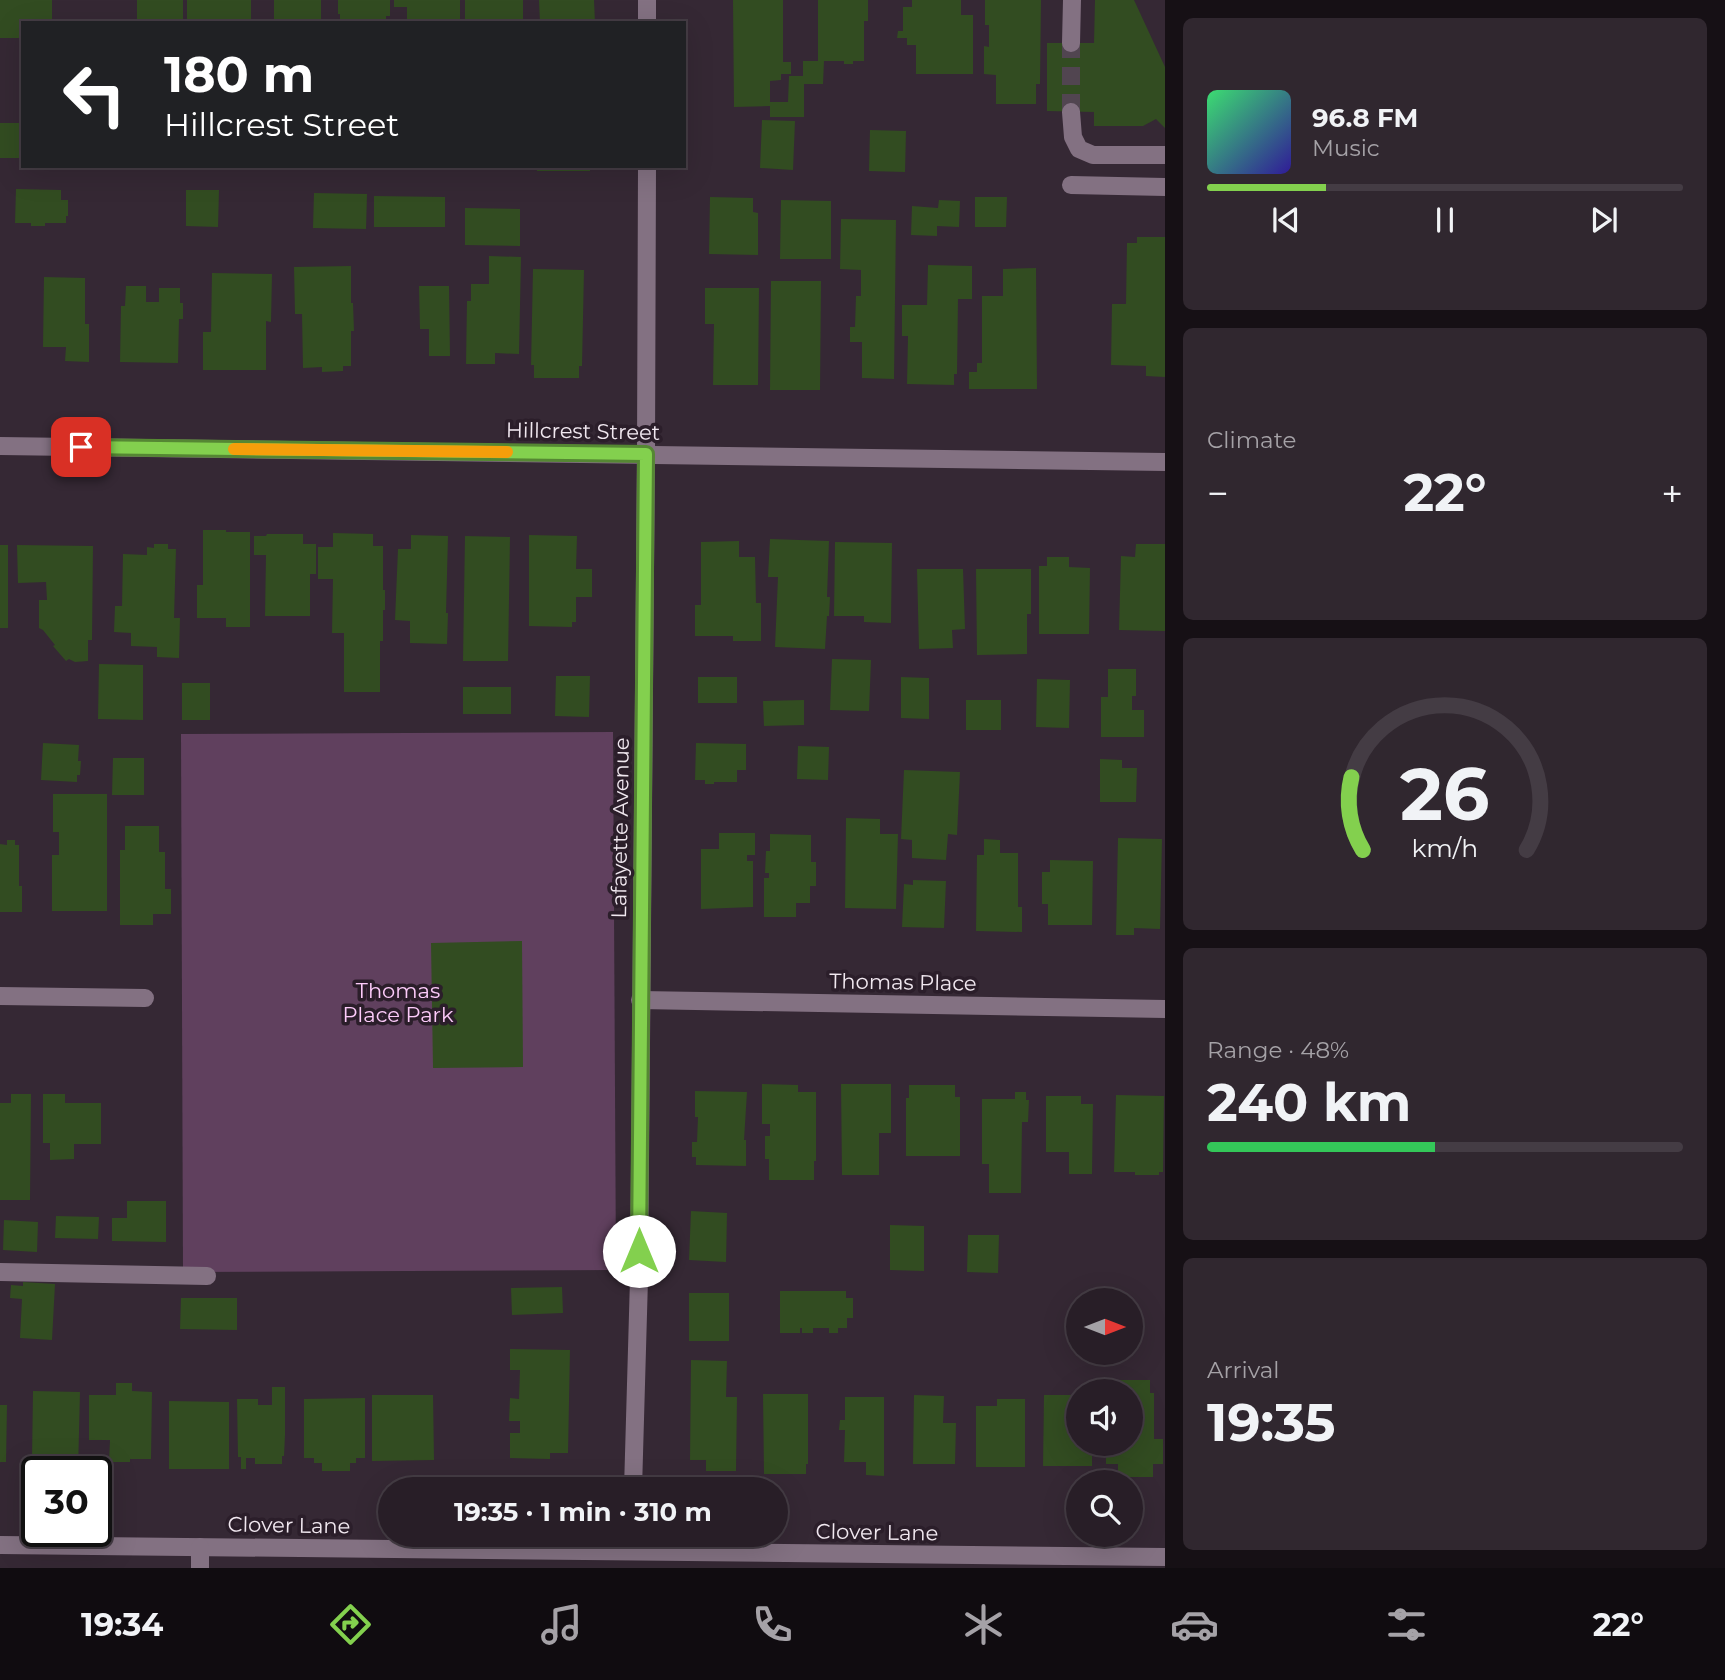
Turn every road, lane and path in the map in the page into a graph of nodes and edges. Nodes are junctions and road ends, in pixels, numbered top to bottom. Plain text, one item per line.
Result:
1 (647, 0) edge
2 (1072, 0) edge
3 (647, 21) edge
4 (1072, 43) tunnel mouth
5 (1071, 111) tunnel mouth
6 (1165, 155) edge
7 (647, 168) edge
8 (1072, 185) dead end
9 (1165, 187) edge
10 (0, 446) edge
11 (646, 454) junction
12 (1165, 462) edge
13 (0, 996) edge
14 (145, 998) dead end
15 (640, 1000) junction
16 (1165, 1009) edge
17 (0, 1272) edge
18 (206, 1276) dead end
19 (633, 1477) edge
20 (0, 1545) edge
21 (378, 1545) edge
22 (200, 1547) junction
23 (650, 1547) edge
24 (1165, 1558) edge
25 (714, 1561) edge
26 (200, 1568) edge

1 - 3 street
2 - 4 street
5 - 6 street
7 - 11 street, Lafayette Avenue
8 - 9 street
10 - 11 street, Hillcrest Street
11 - 12 street, Hillcrest Street
11 - 15 street, Lafayette Avenue
13 - 14 street
15 - 16 street, Thomas Place
15 - 19 street, Lafayette Avenue
17 - 18 street
20 - 22 street, Clover Lane
21 - 22 street, Clover Lane
22 - 26 street
23 - 25 street, Clover Lane
24 - 25 street, Clover Lane

